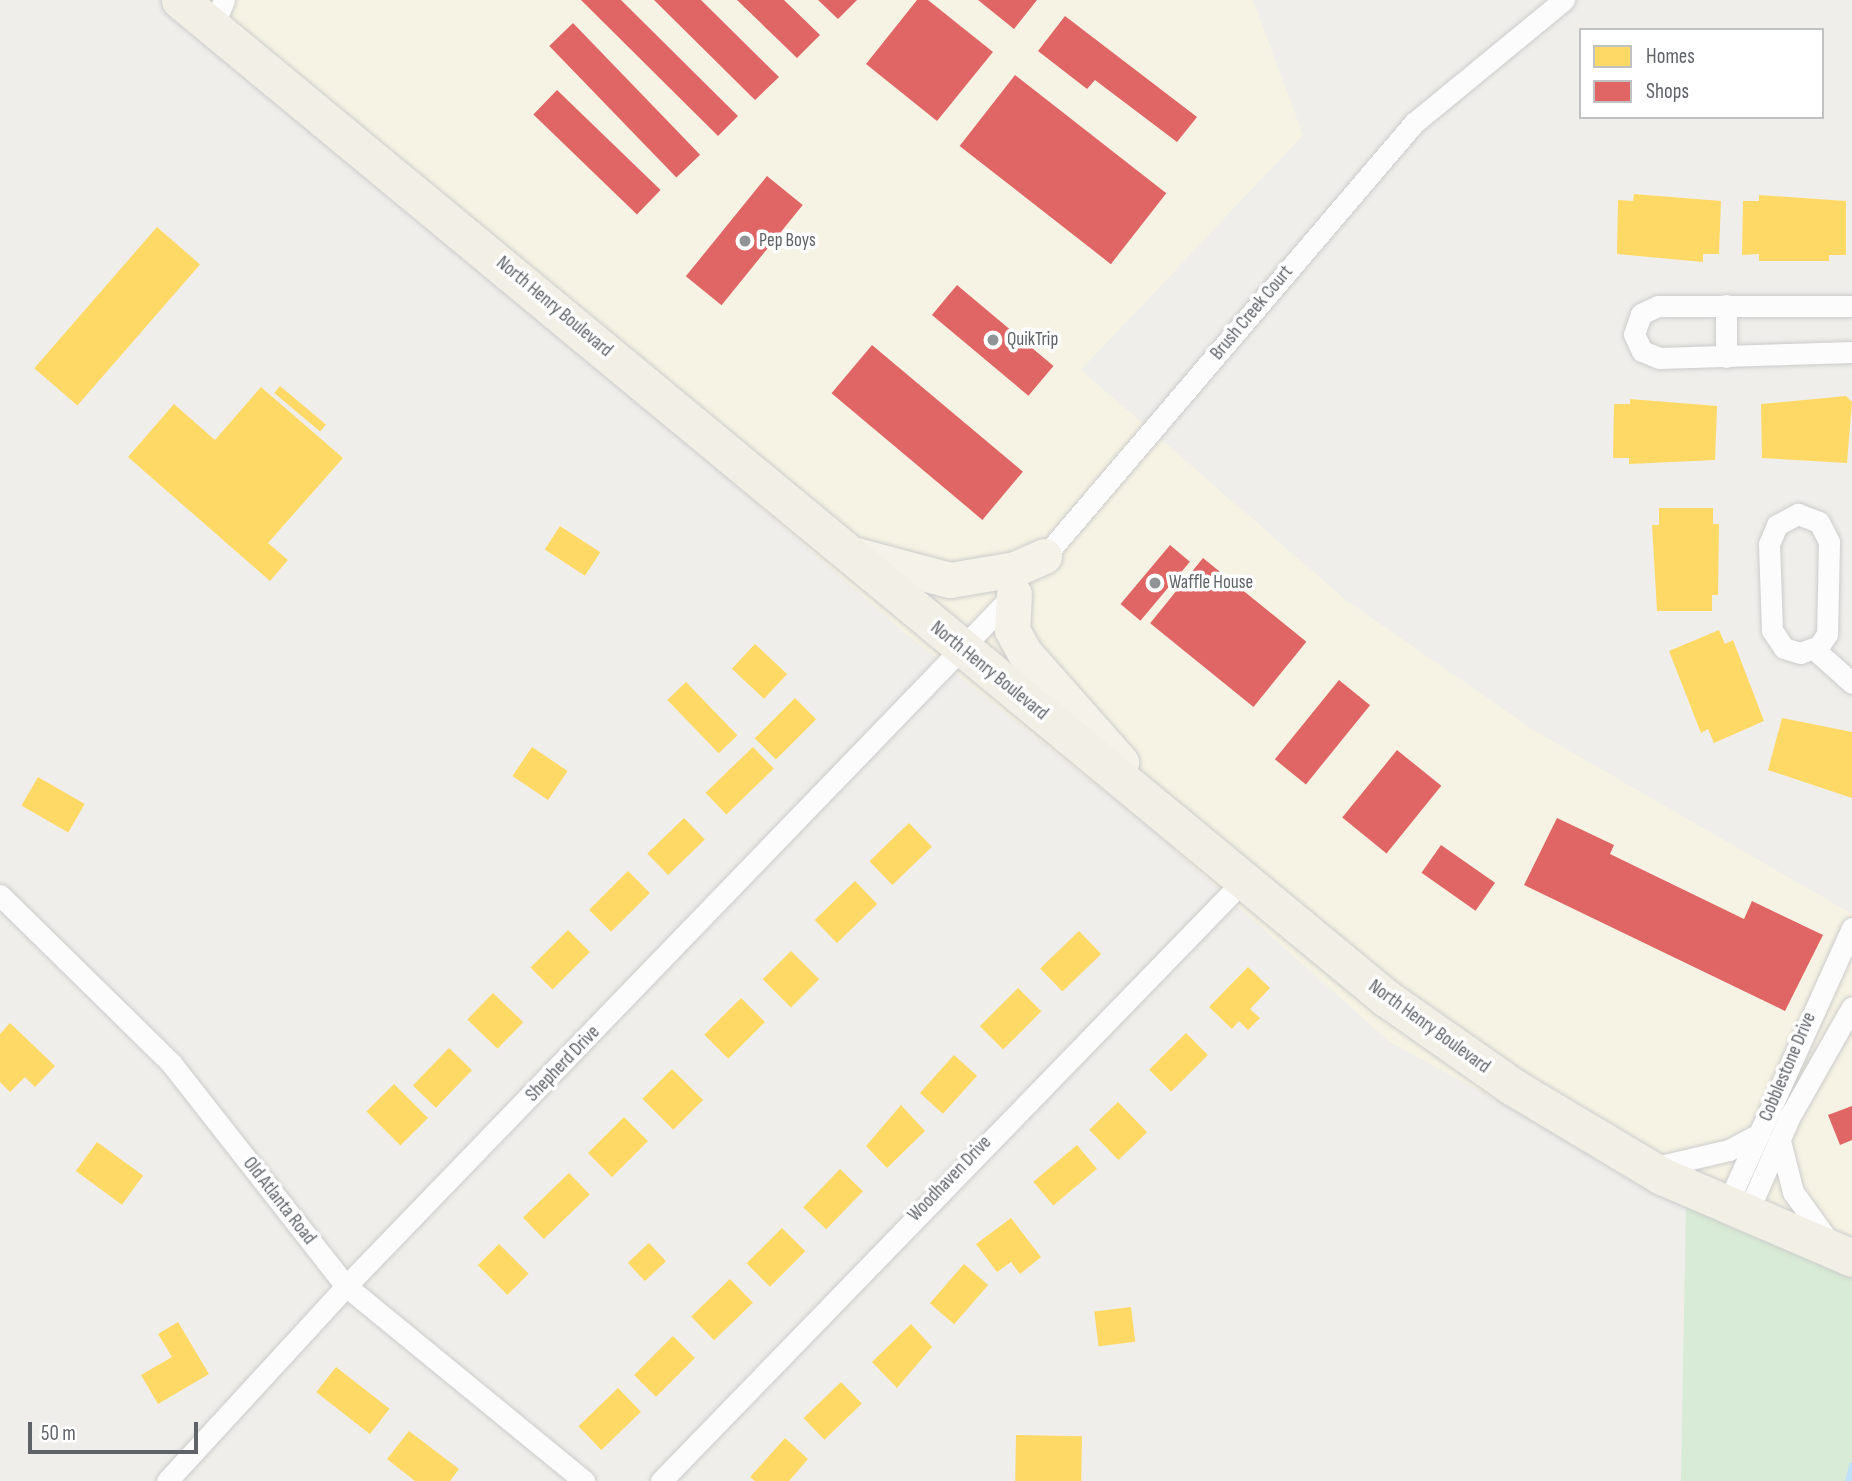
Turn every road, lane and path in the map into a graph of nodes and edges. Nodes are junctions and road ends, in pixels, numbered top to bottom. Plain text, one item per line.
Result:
1 (180, 0) edge
2 (1564, 0) edge
3 (218, 13) edge
4 (1726, 305) junction
5 (1852, 306) edge
6 (1852, 352) edge
7 (1726, 357) junction
8 (846, 552) junction
9 (1044, 556) junction
10 (1014, 594) junction
11 (1814, 649) junction
12 (963, 651) junction
13 (1852, 683) edge
14 (1179, 824) junction
15 (1243, 881) junction
16 (0, 895) edge
17 (1852, 928) edge
18 (1852, 1007) edge
19 (1781, 1112) junction
20 (1770, 1136) junction
21 (1649, 1169) junction
22 (1736, 1211) junction
23 (1844, 1255) edge
24 (346, 1286) junction
25 (167, 1481) edge
26 (584, 1481) edge
27 (661, 1481) edge

1 - 3 highway, North Henry Boulevard
2 - 9 street, Brush Creek Court
3 - 8 highway, North Henry Boulevard
4 - 5 street
4 - 7 street
4 - 7 street
6 - 7 street
8 - 9 main road
8 - 12 highway, North Henry Boulevard
9 - 10 street, Brush Creek Court
10 - 12 street, Brush Creek Court
10 - 14 main road
11 - 11 street
11 - 13 street
12 - 14 highway, North Henry Boulevard
12 - 24 street, Shepherd Drive
14 - 15 highway, North Henry Boulevard
15 - 21 highway, North Henry Boulevard
15 - 27 street, Woodhaven Drive
16 - 24 street, Old Atlanta Road
17 - 19 street, Cobblestone Drive
18 - 19 street, Cobblestone Drive
19 - 20 street, Cobblestone Drive
20 - 21 street
20 - 22 street, Cobblestone Drive
20 - 23 street
21 - 22 highway, North Henry Boulevard
22 - 23 highway, North Henry Boulevard
24 - 25 street, Shepherd Drive
24 - 26 street, Old Atlanta Road

